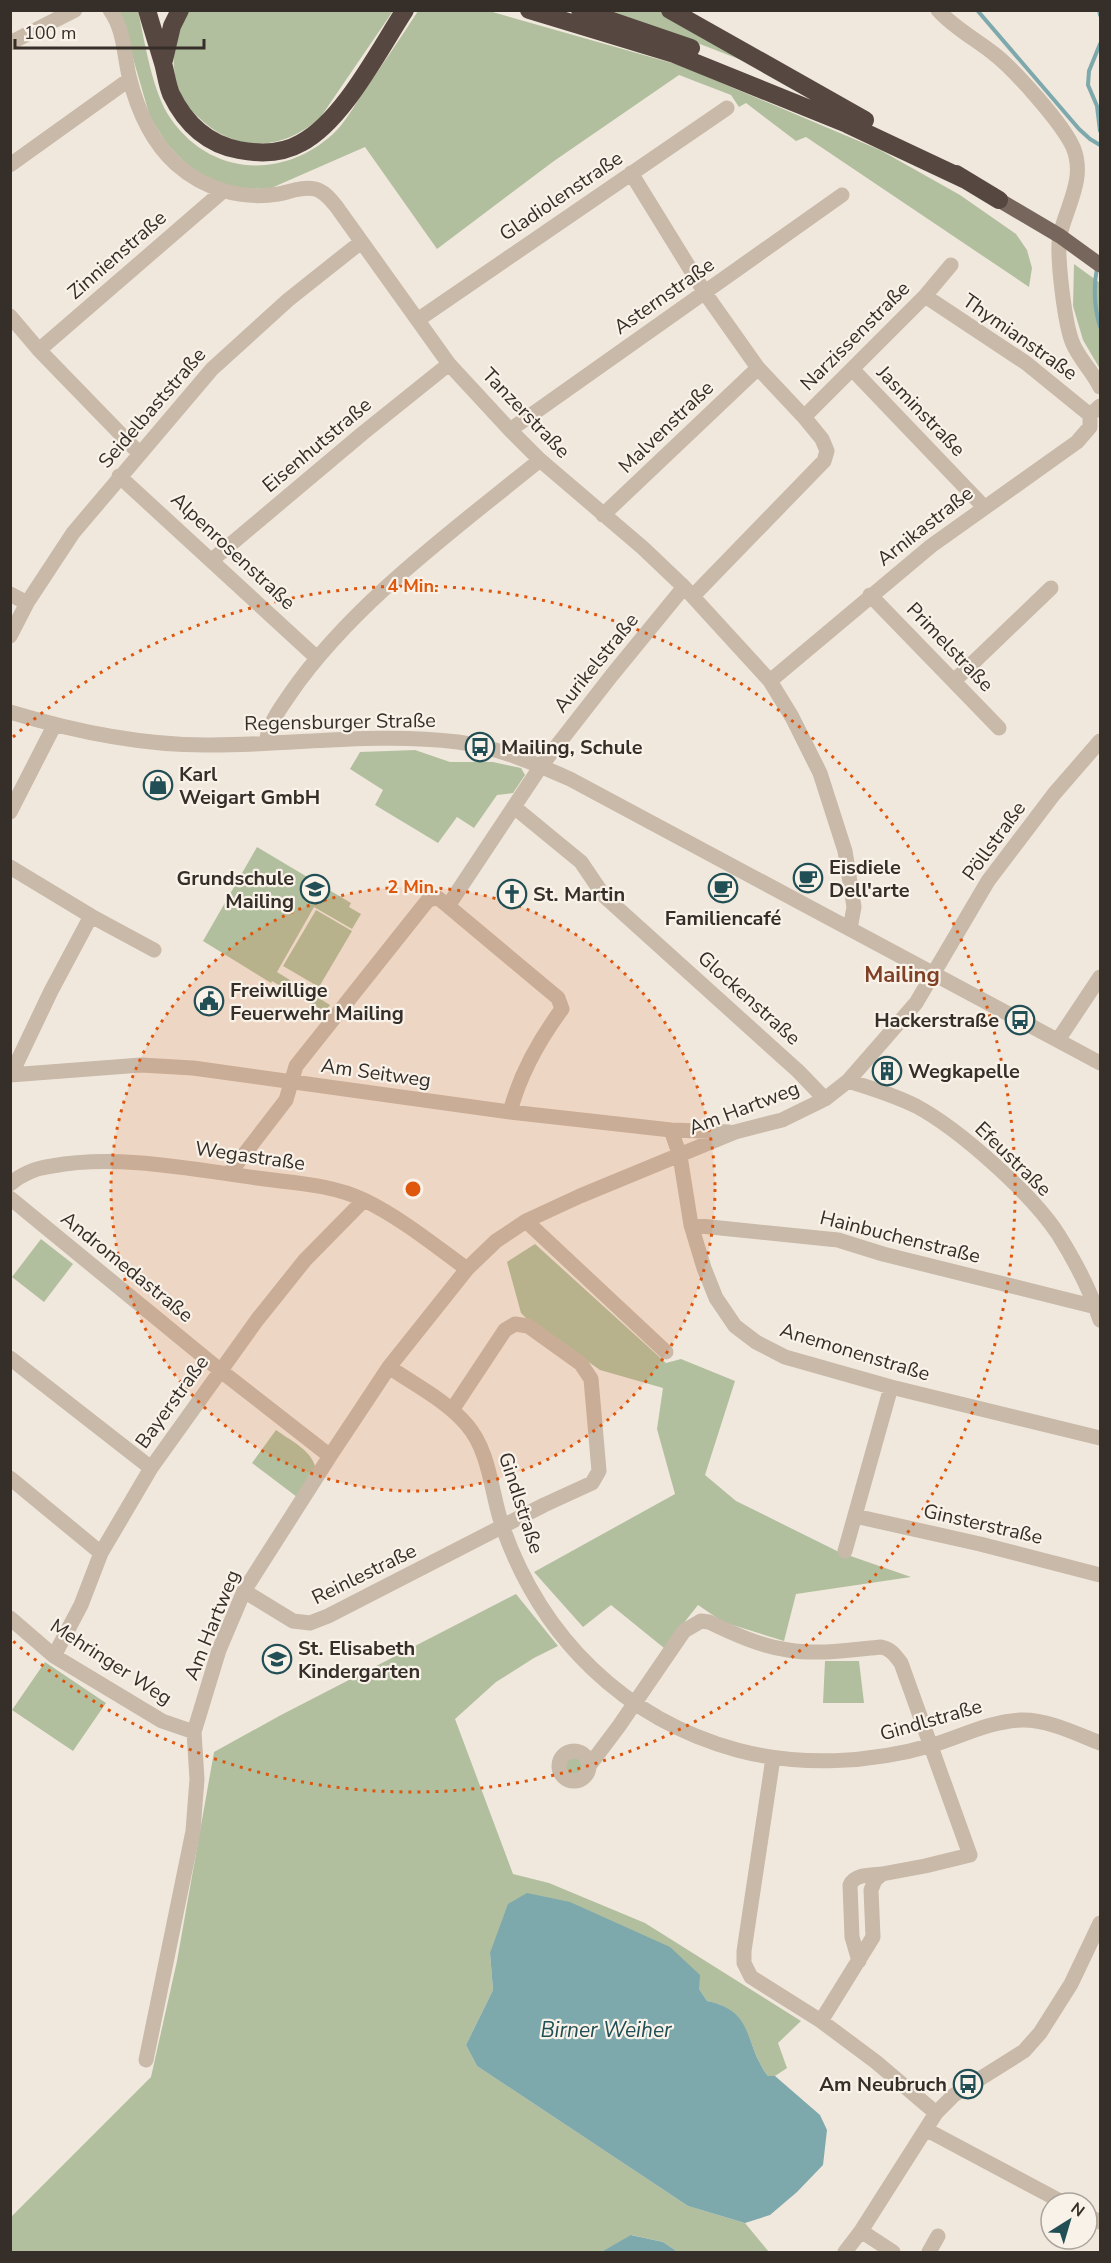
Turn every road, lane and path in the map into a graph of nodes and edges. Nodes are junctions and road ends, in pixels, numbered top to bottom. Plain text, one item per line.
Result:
1 (75, 10) edge
2 (110, 10) edge
3 (147, 10) edge
4 (180, 10) edge
5 (405, 10) edge
6 (529, 10) edge
7 (580, 10) edge
8 (670, 10) edge
9 (938, 10) edge
10 (10, 43) edge
11 (164, 65) junction
12 (130, 78) junction
13 (726, 108) dead end
14 (854, 114) junction
15 (10, 165) edge
16 (631, 174) junction
17 (966, 180) junction
18 (223, 191) junction
19 (842, 195) dead end
20 (999, 200) joint
21 (1060, 237) junction
22 (362, 242) junction
23 (951, 265) dead end
24 (1101, 265) edge
25 (705, 293) junction
26 (924, 296) junction
27 (10, 316) edge
28 (419, 319) junction
29 (39, 350) junction
30 (449, 364) junction
31 (758, 368) junction
32 (853, 370) junction
33 (1101, 387) edge
34 (1095, 410) edge
35 (804, 417) junction
36 (510, 430) junction
37 (139, 453) junction
38 (540, 460) junction
39 (119, 476) junction
40 (984, 507) junction
41 (603, 516) junction
42 (212, 560) junction
43 (1051, 588) dead end
44 (689, 591) junction
45 (10, 594) edge
46 (870, 595) junction
47 (27, 603) junction
48 (10, 636) edge
49 (317, 658) junction
50 (770, 681) junction
51 (954, 681) junction
52 (10, 712) edge
53 (54, 726) junction
54 (999, 728) dead end
55 (1101, 741) edge
56 (266, 743) junction
57 (541, 766) junction
58 (514, 807) junction
59 (10, 812) edge
60 (10, 867) edge
61 (447, 906) junction
62 (91, 916) junction
63 (850, 929) junction
64 (154, 950) dead end
65 (932, 973) junction
66 (1101, 977) edge
67 (1058, 1040) junction
68 (1101, 1063) edge
69 (11, 1075) edge
70 (848, 1081) junction
71 (292, 1083) junction
72 (825, 1099) junction
73 (510, 1112) junction
74 (671, 1130) junction
75 (735, 1132) junction
76 (680, 1156) junction
77 (229, 1174) junction
78 (10, 1184) edge
79 (10, 1198) edge
80 (364, 1200) junction
81 (526, 1221) junction
82 (691, 1225) junction
83 (467, 1269) junction
84 (1098, 1313) edge
85 (666, 1352) dead end
86 (10, 1358) edge
87 (389, 1367) junction
88 (221, 1371) junction
89 (891, 1387) junction
90 (452, 1410) junction
91 (1101, 1438) edge
92 (330, 1456) junction
93 (151, 1468) junction
94 (10, 1478) edge
95 (855, 1516) junction
96 (503, 1527) junction
97 (845, 1551) dead end
98 (101, 1553) junction
99 (1101, 1575) edge
100 (244, 1591) junction
101 (10, 1618) edge
102 (54, 1656) junction
103 (634, 1703) junction
104 (194, 1732) junction
105 (1101, 1743) edge
106 (931, 1745) junction
107 (773, 1758) junction
108 (589, 1766) dead end
109 (882, 1874) junction
110 (1101, 1923) edge
111 (859, 1961) junction
112 (821, 2020) junction
113 (146, 2060) dead end
114 (936, 2113) junction
115 (927, 2130) junction
116 (1041, 2191) edge
117 (861, 2231) junction
118 (938, 2236) dead end
119 (845, 2253) edge
120 (893, 2253) edge
121 (929, 2253) edge

1 - 10 street
2 - 12 street, Tanzerstraße
3 - 11 highway
4 - 11 highway
5 - 11 highway
6 - 17 highway
7 - 14 highway
8 - 14 highway
9 - 21 street
12 - 15 street
12 - 18 street, Tanzerstraße
13 - 16 street, Gladiolenstraße
14 - 17 highway
16 - 25 street
16 - 28 street, Gladiolenstraße
17 - 20 highway
18 - 22 street, Tanzerstraße
18 - 29 street, Zinnienstraße
19 - 25 street, Asternstraße
20 - 21 main road
21 - 24 main road
21 - 33 street
22 - 28 street, Tanzerstraße
22 - 37 street, Seidelbaststraße
23 - 26 street, Narzissenstraße
25 - 31 street
25 - 36 street, Asternstraße
26 - 32 street, Narzissenstraße
26 - 34 street, Thymianstraße
27 - 29 street
28 - 30 street, Tanzerstraße
29 - 37 street
30 - 36 street, Tanzerstraße
30 - 42 street, Eisenhutstraße
31 - 35 street
31 - 41 street, Malvenstraße
32 - 35 street, Narzissenstraße
32 - 40 street, Jasminstraße
34 - 40 street, Arnikastraße
35 - 44 street, Narzissenstraße
36 - 38 street, Tanzerstraße
37 - 39 street, Seidelbaststraße
38 - 41 street, Tanzerstraße
38 - 49 street
39 - 42 street, Alpenrosenstraße
39 - 47 street, Seidelbaststraße
40 - 46 street, Arnikastraße
41 - 44 street, Tanzerstraße
42 - 49 street, Alpenrosenstraße
43 - 51 street
44 - 50 street, Tanzerstraße
44 - 57 street, Aurikelstraße
45 - 47 street
46 - 50 street, Arnikastraße
46 - 51 street, Primelstraße
47 - 48 street, Seidelbaststraße
49 - 56 street
50 - 63 street, Tanzerstraße
51 - 54 street, Primelstraße
52 - 53 street, Regensburger Straße
53 - 56 street, Regensburger Straße
53 - 59 street
55 - 65 street, Pöllstraße
56 - 57 street, Regensburger Straße
57 - 58 street, Aurikelstraße
57 - 63 street, Regensburger Straße
58 - 61 street, Aurikelstraße
58 - 72 street, Glockenstraße
60 - 62 street
61 - 71 street
61 - 73 street
62 - 64 street
62 - 69 street
63 - 65 street, Regensburger Straße
65 - 67 street, Regensburger Straße
65 - 70 street, Am Hartweg
66 - 67 street
67 - 68 street, Regensburger Straße
69 - 71 street, Am Seitweg
70 - 72 street, Am Hartweg
70 - 84 street, Efeustraße
71 - 73 street, Am Seitweg
71 - 77 street
72 - 75 street, Am Hartweg
73 - 74 street, Am Seitweg
74 - 75 street, Am Seitweg
74 - 76 street, Anemonenstraße
75 - 76 street, Am Hartweg
76 - 81 street, Am Hartweg
76 - 82 street, Anemonenstraße
77 - 78 street, Wegastraße
77 - 80 street, Wegastraße
79 - 88 street, Andromedastraße
80 - 83 street, Wegastraße
80 - 88 street, Bayerstraße
81 - 83 street, Am Hartweg
81 - 85 street
82 - 84 street, Hainbuchenstraße
82 - 89 street, Anemonenstraße
83 - 87 street, Am Hartweg
86 - 93 street
87 - 90 street, Gindlstraße
87 - 92 street, Am Hartweg
88 - 92 street, Andromedastraße
88 - 93 street, Bayerstraße
89 - 91 street, Anemonenstraße
89 - 95 street
90 - 96 street, Gindlstraße
90 - 96 street, Reinlestraße
92 - 100 street, Am Hartweg
93 - 98 street, Bayerstraße
94 - 98 street
95 - 97 street
95 - 99 street, Ginsterstraße
96 - 100 street, Reinlestraße
96 - 103 street, Gindlstraße
98 - 102 street, Bayerstraße
100 - 104 street, Am Hartweg
101 - 102 street, Mehringer Weg
102 - 104 street, Mehringer Weg
103 - 106 street
103 - 107 street, Gindlstraße
103 - 108 street
104 - 113 street, Am Hartweg
105 - 106 street, Gindlstraße
106 - 107 street, Gindlstraße
106 - 109 street
107 - 112 street
109 - 111 street
109 - 111 street
110 - 114 street
111 - 112 street
112 - 114 street
114 - 115 street
115 - 116 street
115 - 117 street
117 - 119 street
117 - 120 street
118 - 121 street

